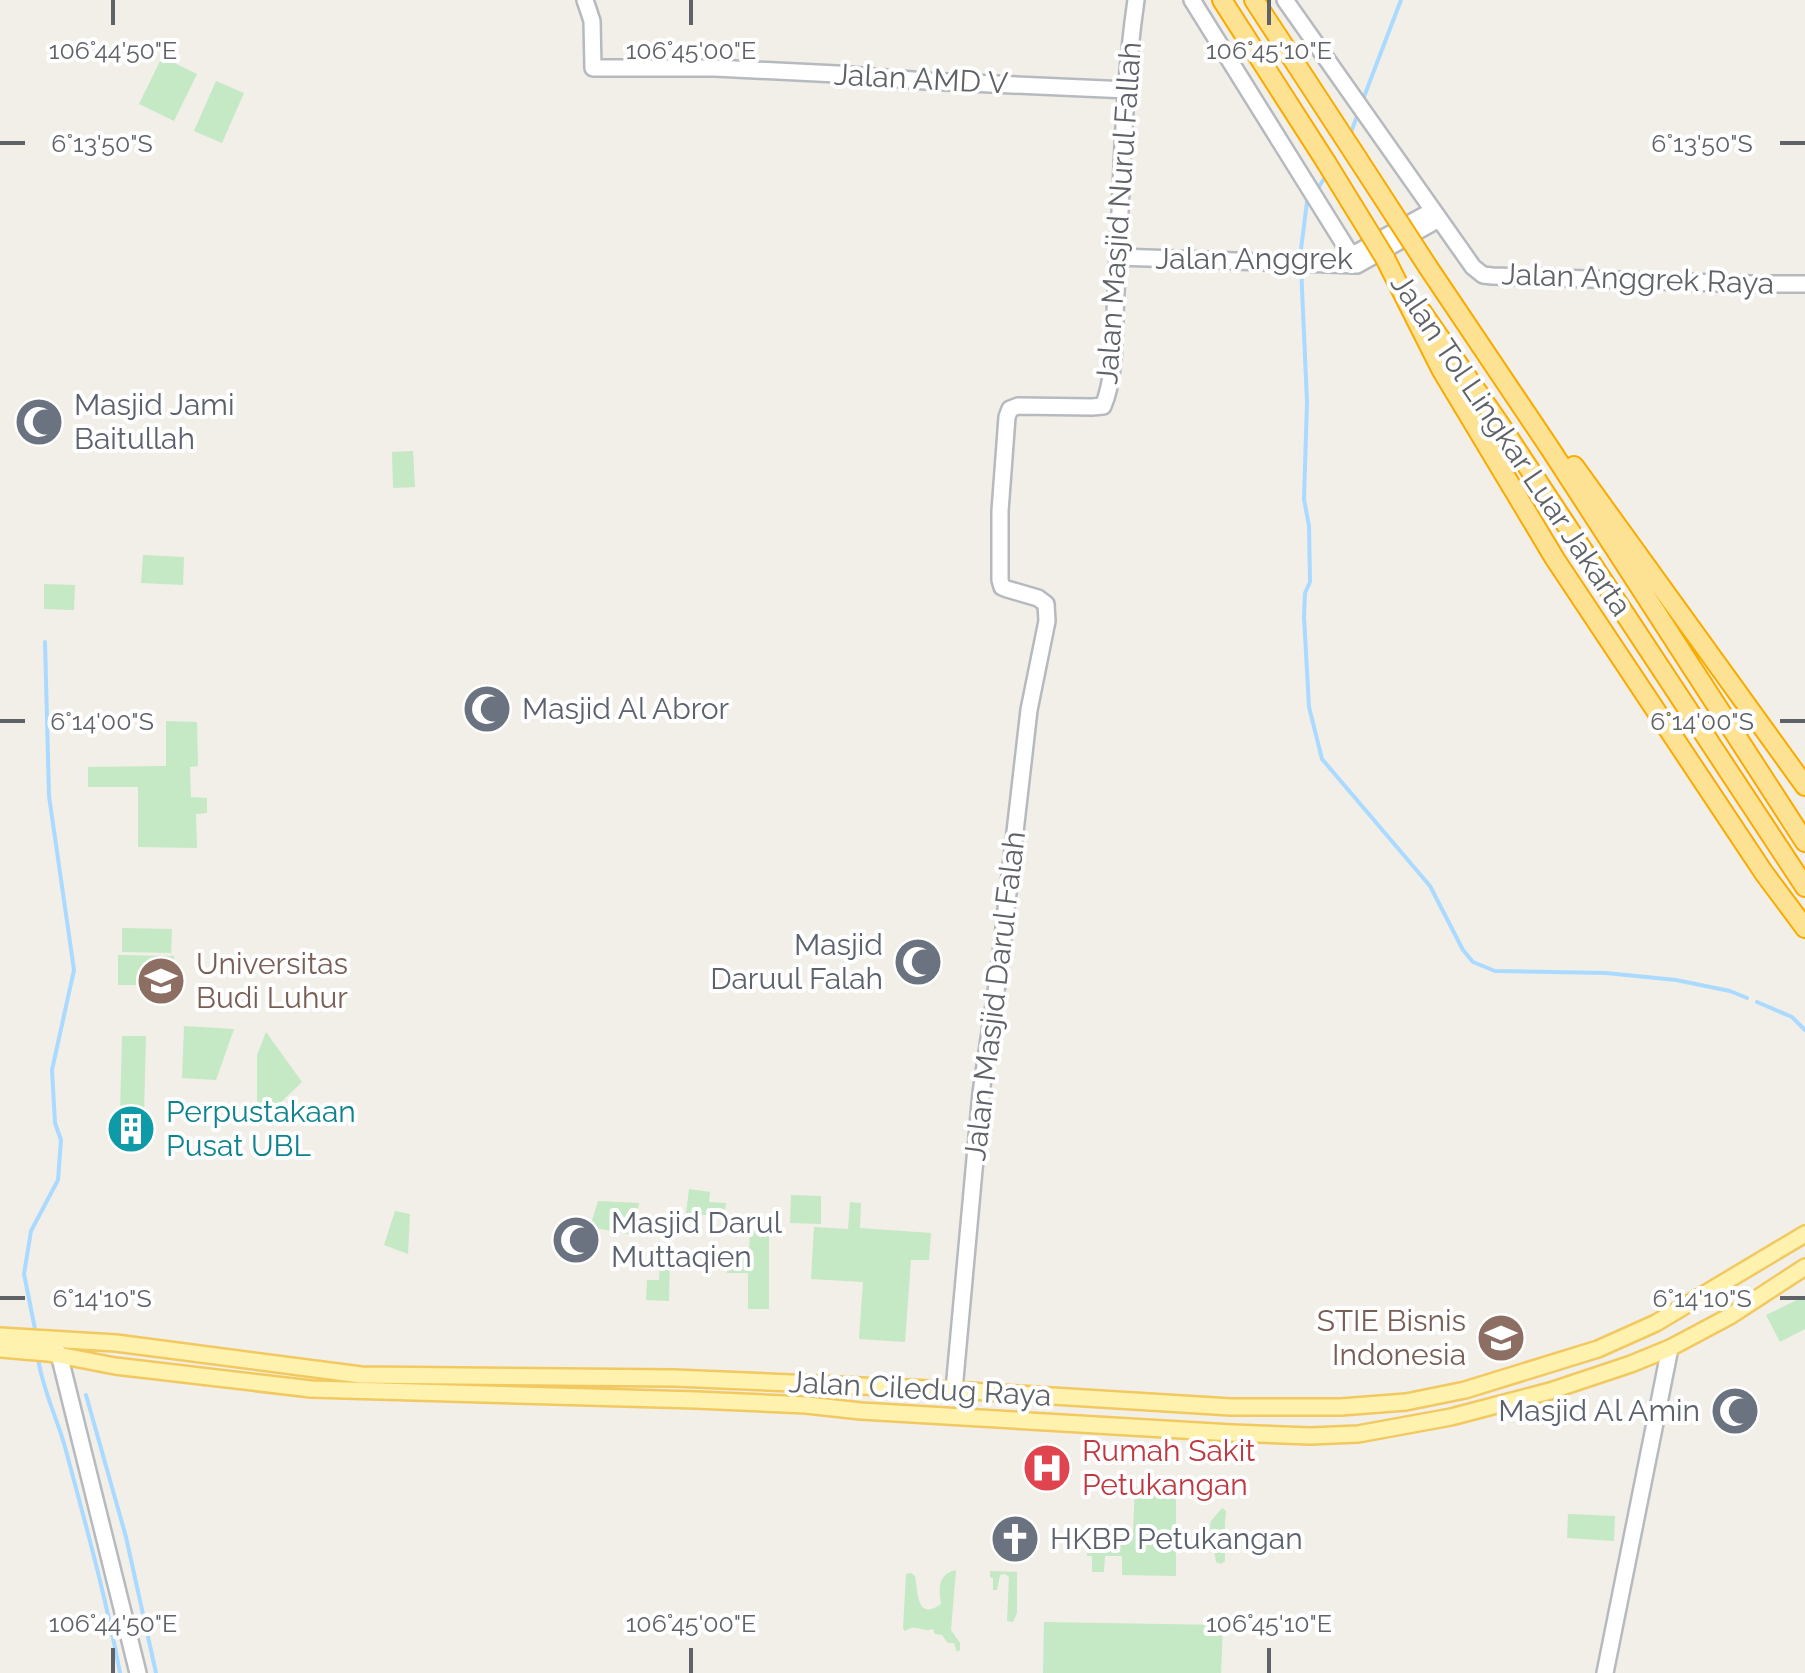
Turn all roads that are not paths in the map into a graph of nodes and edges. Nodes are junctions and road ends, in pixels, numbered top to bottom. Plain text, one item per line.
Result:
1 (585, 0) edge
2 (1136, 0) edge
3 (1192, 0) edge
4 (1222, 0) edge
5 (1254, 0) edge
6 (1285, 0) edge
7 (1128, 90) junction
8 (1435, 215) junction
9 (1118, 257) junction
10 (1385, 258) junction
11 (1805, 284) edge
12 (1551, 450) junction
13 (1046, 604) joint
14 (1805, 786) edge
15 (1805, 842) edge
16 (1805, 887) edge
17 (1805, 928) edge
18 (1804, 1236) edge
19 (1805, 1266) edge
20 (0, 1336) edge
21 (1620, 1340) junction
22 (116, 1343) junction
23 (26, 1344) junction
24 (54, 1346) junction
25 (1670, 1348) junction
26 (0, 1349) edge
27 (1631, 1364) junction
28 (114, 1366) junction
29 (954, 1390) junction
30 (1040, 1395) junction
31 (1060, 1396) junction
32 (1280, 1408) junction
33 (1036, 1420) junction
34 (1059, 1422) junction
35 (1282, 1435) junction
36 (138, 1673) edge
37 (1606, 1673) edge

1 - 7 street, Jalan AMD V
2 - 7 street, Jalan Masjid Nurul Fallah
3 - 8 street
4 - 10 highway, Jalan Tol Lingkar Luar Jakarta, bridge
5 - 12 highway, Jalan Tol Lingkar Luar Jakarta, bridge
6 - 8 street, Jalan Anggrek Raya
7 - 9 street, Jalan Masjid Nurul Fallah
8 - 9 street, Jalan Anggrek
8 - 11 street, Jalan Anggrek Raya
9 - 13 street, Jalan Masjid Nurul Fallah
10 - 16 highway, Jalan Tol Lingkar Luar Jakarta
10 - 17 highway
12 - 14 highway
12 - 15 highway, Jalan Tol Lingkar Luar Jakarta
13 - 29 street, Jalan Masjid Darul Falah
18 - 21 main road, Jalan Ciledug Raya
19 - 25 main road, Jalan Ciledug Raya
20 - 23 main road, Jalan Ciledug Raya
21 - 27 main road
21 - 32 main road, Jalan Ciledug Raya
22 - 24 main road, Jalan Ciledug Raya
22 - 28 main road
22 - 29 main road, Jalan Ciledug Raya
23 - 24 main road, Jalan Ciledug Raya
23 - 26 main road, Jalan Ciledug Raya
24 - 28 main road, Jalan Ciledug Raya
24 - 36 street
25 - 27 main road, Jalan Ciledug Raya
25 - 37 street
27 - 35 main road, Jalan Ciledug Raya
28 - 33 main road, Jalan Ciledug Raya
29 - 30 main road, Jalan Ciledug Raya
30 - 31 main road, Jalan Ciledug Raya
30 - 33 main road
31 - 32 main road, Jalan Ciledug Raya
31 - 34 main road
32 - 35 main road
33 - 34 main road, Jalan Ciledug Raya
34 - 35 main road, Jalan Ciledug Raya

